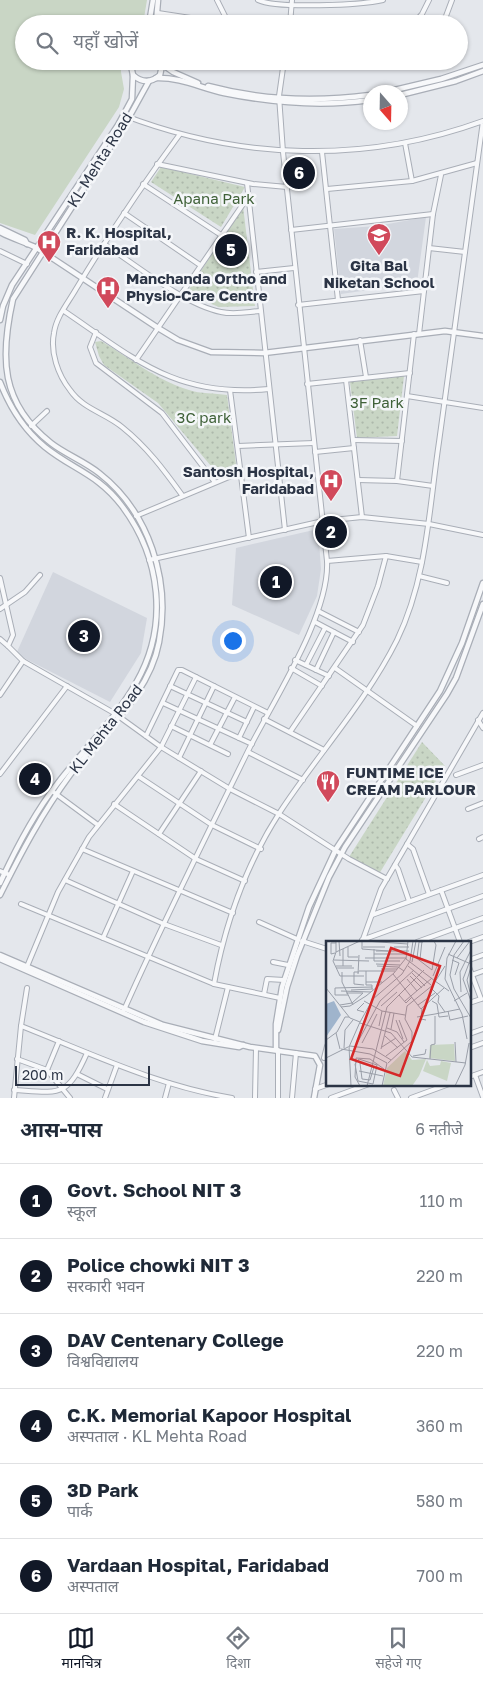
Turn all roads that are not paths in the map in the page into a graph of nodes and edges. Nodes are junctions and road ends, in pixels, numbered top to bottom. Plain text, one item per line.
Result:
1 (153, 0) edge
2 (158, 0) edge
3 (217, 0) edge
4 (258, 0) edge
5 (383, 0) edge
6 (429, 0) edge
7 (452, 0) edge
8 (291, 2) edge
9 (158, 13) joint
10 (150, 15) edge
11 (171, 15) edge
12 (224, 15) edge
13 (290, 15) edge
14 (421, 15) edge
15 (446, 15) edge
16 (483, 65) edge
17 (132, 70) edge
18 (160, 70) edge
19 (173, 70) edge
20 (284, 70) edge
21 (483, 71) edge
22 (133, 75) junction
23 (156, 78) junction
24 (149, 81) junction
25 (408, 87) edge
26 (408, 93) edge
27 (279, 96) junction
28 (363, 96) edge
29 (363, 101) edge
30 (279, 102) junction
31 (126, 116) junction
32 (180, 134) junction
33 (404, 143) junction
34 (283, 152) junction
35 (322, 152) junction
36 (477, 163) junction
37 (157, 164) junction
38 (441, 175) junction
39 (412, 181) junction
40 (247, 183) junction
41 (143, 184) junction
42 (287, 187) junction
43 (326, 189) junction
44 (248, 196) junction
45 (124, 213) junction
46 (433, 214) junction
47 (330, 225) junction
48 (0, 228) edge
49 (291, 230) junction
50 (0, 232) edge
51 (221, 235) junction
52 (27, 244) junction
53 (104, 244) junction
54 (37, 248) junction
55 (429, 248) junction
56 (0, 251) edge
57 (42, 252) junction
58 (465, 252) junction
59 (27, 264) junction
60 (200, 265) junction
61 (294, 268) junction
62 (256, 272) junction
63 (82, 279) junction
64 (424, 291) junction
65 (180, 294) junction
66 (338, 300) junction
67 (298, 304) junction
68 (64, 311) junction
69 (260, 311) junction
70 (0, 320) edge
71 (158, 328) junction
72 (456, 331) junction
73 (96, 332) junction
74 (416, 334) junction
75 (483, 336) edge
76 (360, 340) junction
77 (303, 347) junction
78 (264, 352) junction
79 (136, 360) junction
80 (410, 373) junction
81 (366, 377) junction
82 (346, 380) junction
83 (0, 382) edge
84 (307, 384) junction
85 (269, 389) junction
86 (230, 390) junction
87 (407, 396) junction
88 (444, 403) junction
89 (483, 408) edge
90 (47, 411) dead end
91 (31, 426) junction
92 (353, 440) junction
93 (402, 441) junction
94 (314, 443) junction
95 (274, 444) junction
96 (238, 446) junction
97 (354, 448) junction
98 (315, 452) junction
99 (241, 472) junction
100 (358, 480) junction
101 (214, 481) junction
102 (396, 481) junction
103 (433, 486) junction
104 (182, 496) junction
105 (136, 516) junction
106 (362, 517) junction
107 (323, 521) junction
108 (429, 524) junction
109 (285, 530) junction
110 (483, 535) edge
111 (248, 538) junction
112 (386, 556) junction
113 (156, 559) junction
114 (150, 560) junction
115 (327, 561) junction
116 (422, 562) junction
117 (40, 575) dead end
118 (419, 576) junction
119 (0, 578) edge
120 (447, 583) dead end
121 (483, 583) edge
122 (483, 604) edge
123 (8, 605) junction
124 (0, 609) edge
125 (318, 611) junction
126 (315, 622) junction
127 (325, 628) junction
128 (334, 632) junction
129 (359, 632) junction
130 (0, 639) edge
131 (352, 642) junction
132 (8, 646) junction
133 (295, 660) junction
134 (23, 661) junction
135 (306, 665) junction
136 (291, 668) junction
137 (335, 668) junction
138 (316, 670) junction
139 (329, 676) junction
140 (196, 677) junction
141 (67, 686) junction
142 (170, 686) junction
143 (214, 686) junction
144 (322, 686) junction
145 (367, 690) junction
146 (186, 694) junction
147 (0, 695) edge
148 (235, 697) junction
149 (163, 703) junction
150 (206, 704) junction
151 (254, 707) junction
152 (179, 711) junction
153 (227, 713) junction
154 (268, 713) junction
155 (483, 713) edge
156 (117, 714) junction
157 (264, 719) junction
158 (198, 720) junction
159 (478, 720) junction
160 (247, 722) junction
161 (170, 726) junction
162 (417, 726) junction
163 (483, 728) edge
164 (219, 729) junction
165 (290, 732) junction
166 (146, 736) junction
167 (190, 736) junction
168 (238, 738) junction
169 (252, 744) junction
170 (210, 745) junction
171 (161, 746) junction
172 (324, 750) junction
173 (248, 752) junction
174 (228, 754) dead end
175 (179, 758) junction
176 (483, 765) edge
177 (202, 771) junction
178 (0, 774) edge
179 (456, 775) dead end
180 (138, 776) junction
181 (303, 780) junction
182 (230, 789) junction
183 (54, 793) junction
184 (180, 803) junction
185 (483, 803) edge
186 (114, 804) junction
187 (468, 809) dead end
188 (279, 814) junction
189 (98, 825) junction
190 (212, 825) junction
191 (159, 834) junction
192 (407, 844) junction
193 (82, 849) junction
194 (261, 849) junction
195 (336, 849) junction
196 (342, 853) junction
197 (196, 859) junction
198 (395, 865) junction
199 (133, 871) junction
200 (5, 873) edge
201 (483, 875) edge
202 (387, 879) junction
203 (65, 880) junction
204 (245, 881) junction
205 (0, 882) edge
206 (441, 890) junction
207 (180, 891) junction
208 (430, 894) junction
209 (0, 895) edge
210 (483, 896) edge
211 (409, 901) junction
212 (21, 904) dead end
213 (118, 904) junction
214 (448, 909) junction
215 (233, 913) junction
216 (372, 915) junction
217 (48, 916) junction
218 (483, 918) edge
219 (259, 922) dead end
220 (164, 924) junction
221 (455, 928) junction
222 (103, 938) junction
223 (483, 938) edge
224 (297, 939) junction
225 (302, 941) junction
226 (362, 941) edge
227 (420, 941) edge
228 (460, 941) edge
229 (470, 942) edge
230 (221, 945) junction
231 (326, 949) edge
232 (0, 955) edge
233 (483, 955) edge
234 (148, 958) junction
235 (0, 959) edge
236 (470, 960) edge
237 (273, 962) dead end
238 (288, 965) junction
239 (26, 968) junction
240 (483, 972) edge
241 (471, 976) edge
242 (284, 980) junction
243 (214, 984) junction
244 (228, 987) junction
245 (27, 988) dead end
246 (264, 994) junction
247 (280, 998) junction
248 (482, 998) edge
249 (470, 1003) edge
250 (124, 1011) junction
251 (21, 1026) junction
252 (483, 1029) edge
253 (277, 1031) junction
254 (470, 1034) edge
255 (215, 1040) junction
256 (60, 1041) junction
257 (222, 1042) junction
258 (483, 1043) edge
259 (256, 1048) junction
260 (470, 1048) edge
261 (277, 1050) junction
262 (87, 1052) junction
263 (296, 1053) junction
264 (326, 1058) edge
265 (17, 1059) junction
266 (319, 1061) junction
267 (117, 1065) junction
268 (47, 1070) junction
269 (483, 1072) edge
270 (77, 1074) junction
271 (475, 1075) junction
272 (470, 1077) edge
273 (169, 1083) junction
274 (326, 1085) edge
275 (364, 1086) edge
276 (444, 1086) edge
277 (65, 1088) junction
278 (107, 1089) junction
279 (315, 1089) junction
280 (14, 1090) junction
281 (394, 1090) dead end
282 (482, 1091) edge
283 (197, 1092) junction
284 (483, 1097) edge
285 (14, 1098) edge
286 (70, 1098) edge
287 (105, 1098) edge
288 (165, 1098) edge
289 (197, 1098) edge
290 (230, 1098) edge
291 (255, 1098) edge
292 (278, 1098) edge
293 (292, 1098) edge
294 (314, 1098) edge
295 (331, 1098) edge
296 (398, 1098) edge
297 (411, 1098) edge

1 - 10 street
2 - 9 street
3 - 12 street
4 - 8 street
5 - 8 street
6 - 14 street
7 - 15 street
8 - 13 street
9 - 11 street
16 - 25 street
17 - 22 street, KL Mehta Road
18 - 23 street
19 - 27 street
20 - 27 street
21 - 26 street
22 - 24 street
22 - 31 street, KL Mehta Road
23 - 24 street
23 - 30 street
24 - 31 street, KL Mehta Road
27 - 28 street
27 - 30 street
29 - 30 street
30 - 34 street
31 - 32 street
31 - 54 street, KL Mehta Road
31 - 57 street, KL Mehta Road
32 - 34 street
32 - 37 street
33 - 35 street
33 - 36 street
33 - 39 street
34 - 35 street
34 - 42 street
35 - 43 street
36 - 38 street
36 - 58 street
37 - 40 street
37 - 41 street
38 - 39 street
38 - 46 street
39 - 43 street
40 - 42 street
40 - 44 street
41 - 45 street
41 - 51 street
42 - 49 street
43 - 47 street
44 - 51 street
44 - 62 street
45 - 53 street
45 - 60 street
46 - 47 street
46 - 55 street
47 - 49 street
47 - 66 street
48 - 52 street
49 - 61 street
50 - 52 street
51 - 60 street
52 - 54 street
53 - 63 street
53 - 65 street
54 - 57 street
54 - 59 street, KL Mehta Road
55 - 58 street
55 - 64 street
56 - 59 street
57 - 63 street
57 - 91 street, KL Mehta Road
58 - 72 street
59 - 70 street, KL Mehta Road
60 - 65 street
61 - 62 street
61 - 67 street
62 - 69 street
63 - 68 street
63 - 71 street
64 - 66 street
64 - 74 street
65 - 69 street
65 - 71 street
66 - 67 street
67 - 77 street
68 - 73 street
68 - 104 street
69 - 78 street
71 - 78 street
71 - 79 street
72 - 74 street
72 - 75 street
72 - 88 street
73 - 79 street
73 - 101 street
74 - 76 street
74 - 80 street
76 - 77 street
76 - 81 street
77 - 78 street
77 - 84 street
78 - 85 street
79 - 86 street
80 - 81 street
80 - 87 street
81 - 82 street
82 - 84 street
82 - 92 street
83 - 114 street, KL Mehta Road
84 - 94 street
85 - 86 street
85 - 95 street
86 - 96 street
87 - 88 street
87 - 93 street
88 - 89 street
88 - 103 street
90 - 91 street
91 - 105 street, KL Mehta Road
92 - 93 street
92 - 97 street
93 - 102 street
94 - 95 street
94 - 98 street
95 - 96 street
95 - 109 street
96 - 99 street
97 - 98 street
97 - 100 street
98 - 107 street
99 - 101 street
99 - 111 street
100 - 102 street
100 - 106 street
101 - 104 street
102 - 103 street
103 - 108 street
104 - 105 street
105 - 113 street, KL Mehta Road
106 - 107 street
106 - 108 street
107 - 109 street
107 - 115 street
108 - 110 street
108 - 116 street
109 - 111 street
111 - 113 street
112 - 115 street
112 - 116 street
112 - 129 street
113 - 114 street
113 - 156 street, KL Mehta Road
114 - 156 street, KL Mehta Road
115 - 125 street
116 - 118 street
117 - 123 street
118 - 120 street
118 - 145 street
119 - 123 street
121 - 162 street
122 - 196 street
123 - 124 street
123 - 132 street
125 - 126 street
125 - 129 street
126 - 127 street
126 - 133 street
127 - 128 street
127 - 135 street
128 - 131 street
128 - 138 street
129 - 131 street
130 - 132 street
131 - 137 street
132 - 134 street
133 - 135 street
133 - 136 street
134 - 141 street
134 - 147 street
135 - 138 street
136 - 144 street
136 - 154 street
137 - 139 street
137 - 145 street
138 - 139 street
139 - 144 street
140 - 142 street
140 - 143 street
140 - 146 street
141 - 156 street
141 - 178 street
142 - 146 street
142 - 149 street
143 - 148 street
143 - 150 street
144 - 165 street
145 - 162 street
145 - 172 street
146 - 150 street
146 - 152 street
148 - 151 street
148 - 153 street
149 - 152 street
149 - 166 street
150 - 153 street
150 - 158 street
151 - 154 street
151 - 160 street
152 - 158 street
152 - 161 street
153 - 160 street
153 - 164 street
154 - 157 street
155 - 159 street
156 - 166 street
156 - 183 street, KL Mehta Road
157 - 165 street
157 - 169 street
158 - 164 street
158 - 167 street
159 - 163 street
159 - 192 street
160 - 168 street
161 - 167 street
161 - 171 street
162 - 195 street
164 - 168 street
164 - 170 street
165 - 172 street
166 - 171 street
167 - 170 street
167 - 175 street
168 - 169 street
169 - 173 street
170 - 174 street
171 - 175 street
171 - 180 street
172 - 181 street
173 - 181 street
173 - 182 street
175 - 177 street
176 - 179 street
177 - 182 street
177 - 184 street
180 - 184 street
180 - 186 street
181 - 188 street
182 - 188 street
182 - 190 street
183 - 189 street
183 - 200 street, KL Mehta Road
184 - 190 street
184 - 191 street
185 - 187 street
186 - 189 street
186 - 191 street
188 - 194 street
188 - 195 street
189 - 193 street
190 - 194 street
190 - 197 street
191 - 197 street
192 - 198 street
192 - 208 street
193 - 199 street
193 - 203 street
194 - 204 street
195 - 196 street
195 - 224 street
196 - 202 street
196 - 225 street
197 - 204 street
197 - 207 street
198 - 202 street
198 - 211 street
199 - 207 street
199 - 213 street
200 - 205 street, KL Mehta Road
200 - 209 street, KL Mehta Road
201 - 206 street
202 - 216 street
203 - 213 street
203 - 217 street
204 - 215 street
206 - 208 street
206 - 214 street
207 - 215 street
207 - 220 street
208 - 211 street
210 - 214 street
211 - 216 street
212 - 217 street
213 - 220 street
213 - 222 street
214 - 221 street
214 - 226 street
215 - 230 street
216 - 226 street
217 - 222 street
217 - 239 street
218 - 221 street
219 - 224 street
220 - 230 street
220 - 234 street
221 - 227 street
221 - 228 street
222 - 234 street
223 - 229 street
224 - 238 street
225 - 231 street
225 - 253 street
230 - 243 street
232 - 239 street
233 - 236 street
234 - 243 street
234 - 250 street
235 - 239 street
237 - 238 street
238 - 242 street
239 - 250 street
240 - 241 street
241 - 248 street
242 - 246 street
242 - 247 street
243 - 244 street
244 - 246 street
244 - 255 street
245 - 251 street
246 - 247 street
247 - 253 street
248 - 249 street
250 - 255 street
250 - 257 street
251 - 256 street
251 - 265 street
252 - 254 street
253 - 261 street
255 - 257 street
256 - 262 street
256 - 268 street
257 - 259 street
258 - 260 street
259 - 261 street
259 - 291 street
261 - 263 street
261 - 292 street
262 - 267 street
262 - 270 street
263 - 266 street
263 - 293 street
264 - 266 street
265 - 268 street
265 - 280 street
266 - 279 street
267 - 273 street
267 - 278 street
268 - 277 street
269 - 271 street
270 - 277 street
270 - 278 street
271 - 272 street
271 - 282 street
273 - 283 street
273 - 288 street
274 - 279 street
275 - 295 street
276 - 297 street
277 - 280 street
277 - 286 street
278 - 287 street
279 - 294 street
280 - 285 street
281 - 296 street
282 - 284 street
283 - 289 street
283 - 290 street

